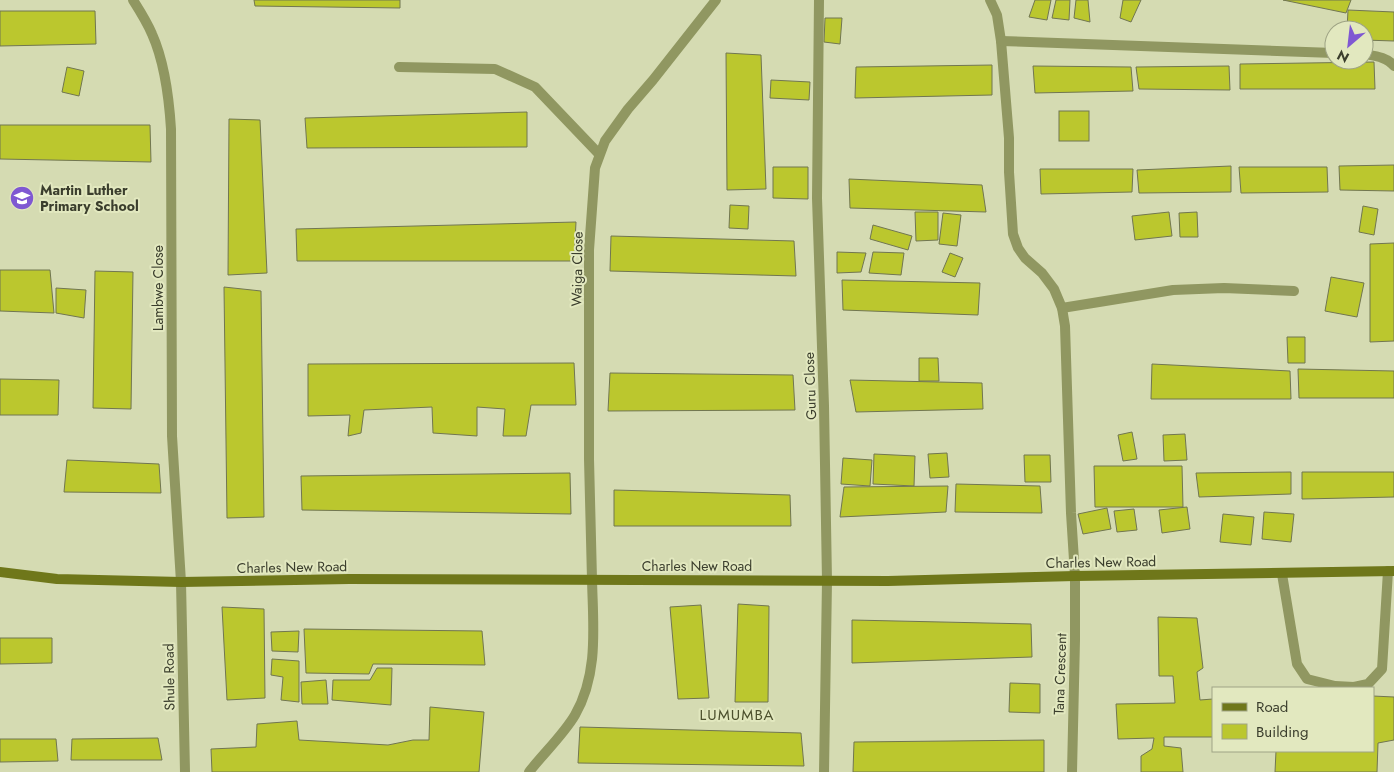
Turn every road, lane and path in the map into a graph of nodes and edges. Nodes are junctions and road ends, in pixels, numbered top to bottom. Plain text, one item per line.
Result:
1 (133, 0) edge
2 (716, 0) edge
3 (819, 0) edge
4 (990, 0) edge
5 (1001, 41) junction
6 (1324, 53) edge
7 (1374, 56) edge
8 (1394, 66) edge
9 (399, 67) dead end
10 (599, 154) junction
11 (1294, 292) dead end
12 (1062, 308) junction
13 (1391, 571) edge
14 (0, 572) edge
15 (1282, 574) junction
16 (1075, 576) junction
17 (592, 580) junction
18 (827, 581) junction
19 (182, 582) junction
20 (185, 772) edge
21 (529, 772) edge
22 (824, 772) edge
23 (1072, 772) edge

1 - 19 street, Lambwe Close
2 - 10 street, Waiga Close
3 - 18 street, Guru Close
4 - 5 street
5 - 6 street
5 - 12 street
7 - 8 street
9 - 10 street
10 - 17 street, Waiga Close
11 - 12 street
12 - 16 street
13 - 15 street, Charles New Road
13 - 15 street
14 - 19 street, Charles New Road
15 - 16 street, Charles New Road
16 - 18 street, Charles New Road
16 - 23 street, Tana Crescent
17 - 18 street, Charles New Road
17 - 19 street, Charles New Road
17 - 21 street, Waiga Close
18 - 22 street, Guru Close
19 - 20 street, Shule Road

